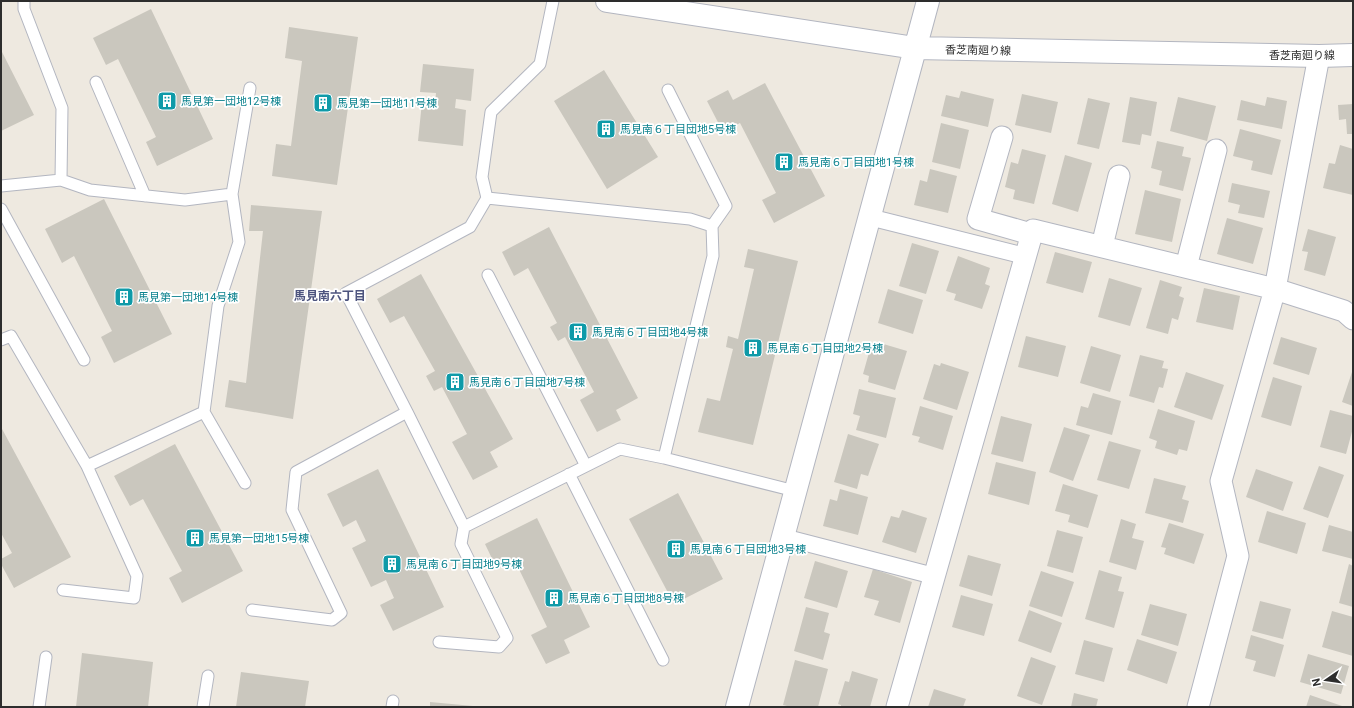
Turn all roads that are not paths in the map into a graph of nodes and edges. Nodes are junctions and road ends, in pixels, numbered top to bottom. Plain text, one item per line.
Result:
1 (24, 1) edge
2 (553, 1) edge
3 (606, 1) edge
4 (928, 1) edge
5 (915, 48) junction
6 (1353, 55) edge
7 (1319, 56) junction
8 (96, 82) dead end
9 (250, 88) dead end
10 (668, 90) dead end
11 (1002, 137) dead end
12 (1216, 150) dead end
13 (1119, 176) dead end
14 (61, 180) junction
15 (1, 186) edge
16 (232, 194) junction
17 (145, 196) junction
18 (487, 198) junction
19 (1, 209) edge
20 (869, 217) junction
21 (712, 226) junction
22 (1031, 234) junction
23 (1102, 246) junction
24 (1025, 256) junction
25 (1186, 267) junction
26 (488, 275) dead end
27 (1275, 289) junction
28 (1353, 319) edge
29 (1, 340) edge
30 (84, 360) dead end
31 (204, 412) junction
32 (407, 412) junction
33 (664, 458) junction
34 (87, 466) junction
35 (586, 466) junction
36 (569, 474) junction
37 (246, 483) dead end
38 (795, 491) junction
39 (464, 527) junction
40 (782, 537) junction
41 (934, 576) junction
42 (63, 590) dead end
43 (252, 610) dead end
44 (438, 642) dead end
45 (46, 657) dead end
46 (663, 660) dead end
47 (208, 676) dead end
48 (39, 707) edge
49 (203, 707) edge
50 (737, 707) edge
51 (896, 707) edge
52 (1198, 707) edge

1 - 14 lane
2 - 18 lane
3 - 5 street, 香芝南廻り線
4 - 5 street
5 - 7 street, 香芝南廻り線
5 - 20 street
6 - 7 street, 香芝南廻り線
7 - 27 street
8 - 17 lane
9 - 16 lane
10 - 21 lane
11 - 22 street
12 - 25 street
13 - 23 street
14 - 15 lane
14 - 17 lane
16 - 17 lane
16 - 31 lane
18 - 21 lane
18 - 32 lane
19 - 30 lane
20 - 24 street
20 - 38 street
21 - 33 lane
22 - 23 street
22 - 24 street
23 - 25 street
24 - 41 street
25 - 27 street
26 - 35 lane
27 - 28 street
27 - 52 street
29 - 34 lane
31 - 34 lane
31 - 37 lane
32 - 39 lane
32 - 43 lane
33 - 35 lane
33 - 38 lane
34 - 42 lane
35 - 36 lane
36 - 39 lane
36 - 46 lane
38 - 40 street
39 - 44 lane
40 - 41 street
40 - 50 street
41 - 51 street
45 - 48 lane
47 - 49 lane

